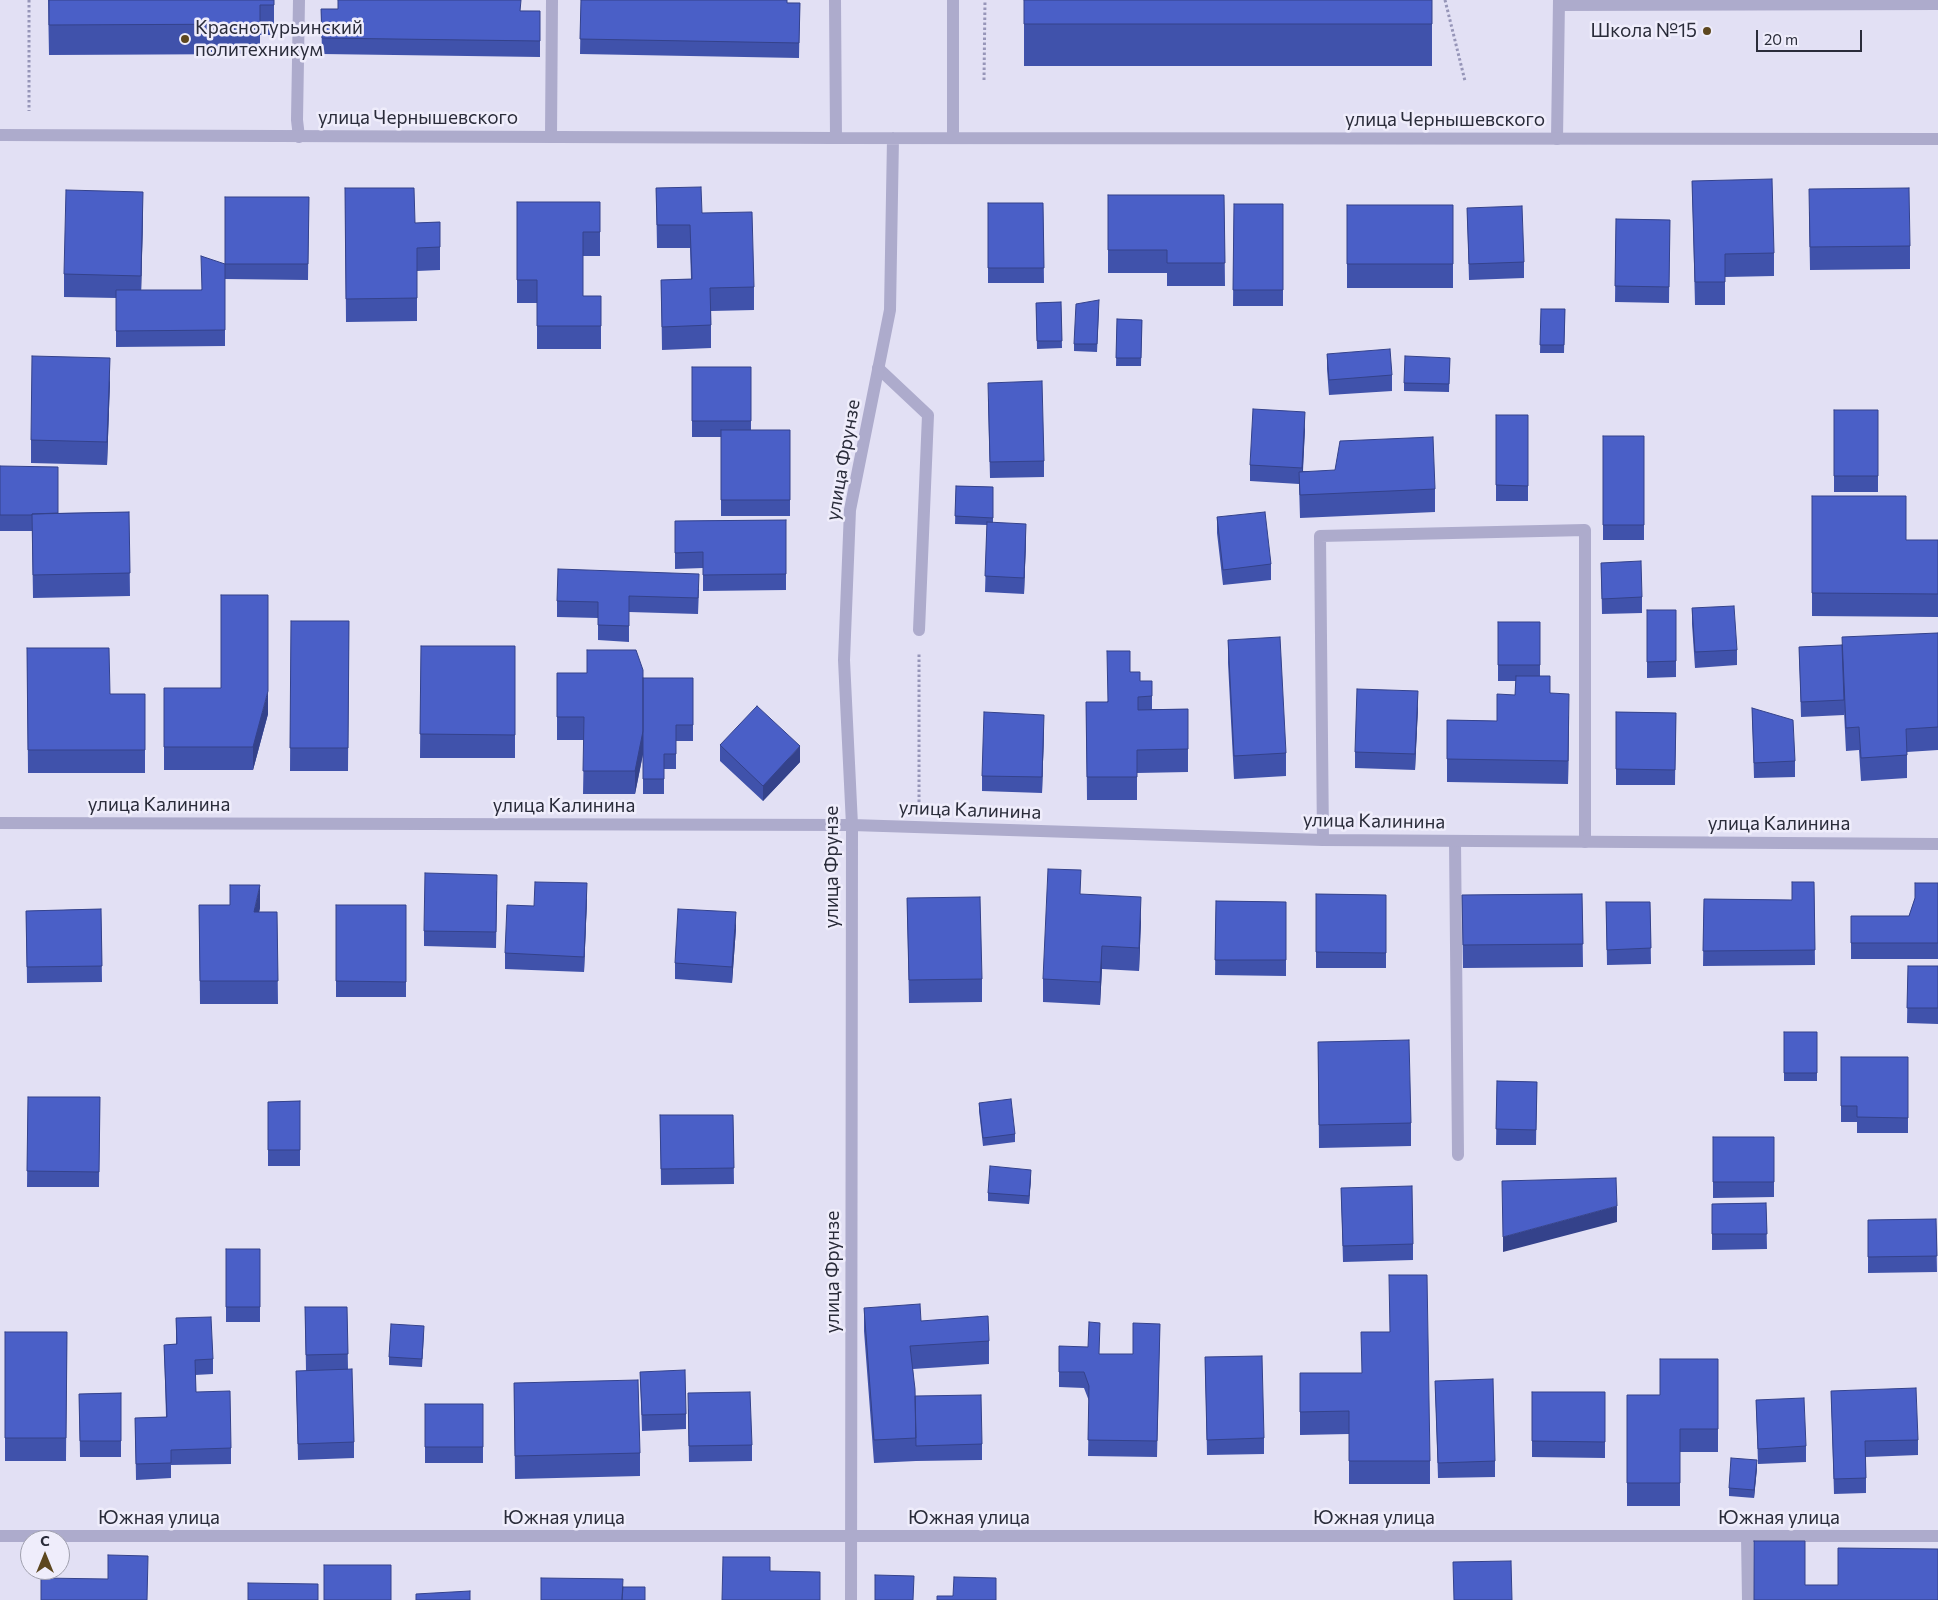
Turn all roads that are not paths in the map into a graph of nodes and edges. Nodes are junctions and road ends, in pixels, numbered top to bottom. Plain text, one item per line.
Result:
1 (299, 0) edge
2 (552, 0) edge
3 (835, 0) edge
4 (953, 0) edge
5 (1559, 2) edge
6 (1938, 4) edge
7 (0, 135) edge
8 (299, 137) junction
9 (551, 137) junction
10 (836, 138) junction
11 (893, 138) junction
12 (953, 138) junction
13 (1557, 139) junction
14 (1938, 139) edge
15 (878, 368) junction
16 (919, 630) road end
17 (0, 823) edge
18 (852, 825) junction
19 (1323, 840) junction
20 (1455, 841) junction
21 (1585, 842) junction
22 (1938, 844) edge
23 (1458, 1155) dead end
24 (0, 1536) edge
25 (851, 1536) junction
26 (1747, 1536) junction
27 (1938, 1536) edge
28 (851, 1600) edge
29 (1748, 1600) edge

1 - 8 street
2 - 9 street
3 - 10 street
4 - 12 street
5 - 6 street
5 - 13 street
7 - 8 street, улица Чернышевского
8 - 9 street, улица Чернышевского
9 - 10 street, улица Чернышевского
10 - 11 street, улица Чернышевского
11 - 12 street, улица Чернышевского
11 - 15 street, улица Фрунзе
12 - 13 street, улица Чернышевского
13 - 14 street, улица Чернышевского
15 - 16 street
15 - 18 street, улица Фрунзе
17 - 18 street, улица Калинина
18 - 19 street, улица Калинина
18 - 25 street, улица Фрунзе
19 - 20 street, улица Калинина
19 - 21 street
20 - 21 street, улица Калинина
20 - 23 street
21 - 22 street, улица Калинина
24 - 25 street, Южная улица
25 - 26 street, Южная улица
25 - 28 street, улица Фрунзе
26 - 27 street, Южная улица
26 - 29 street

